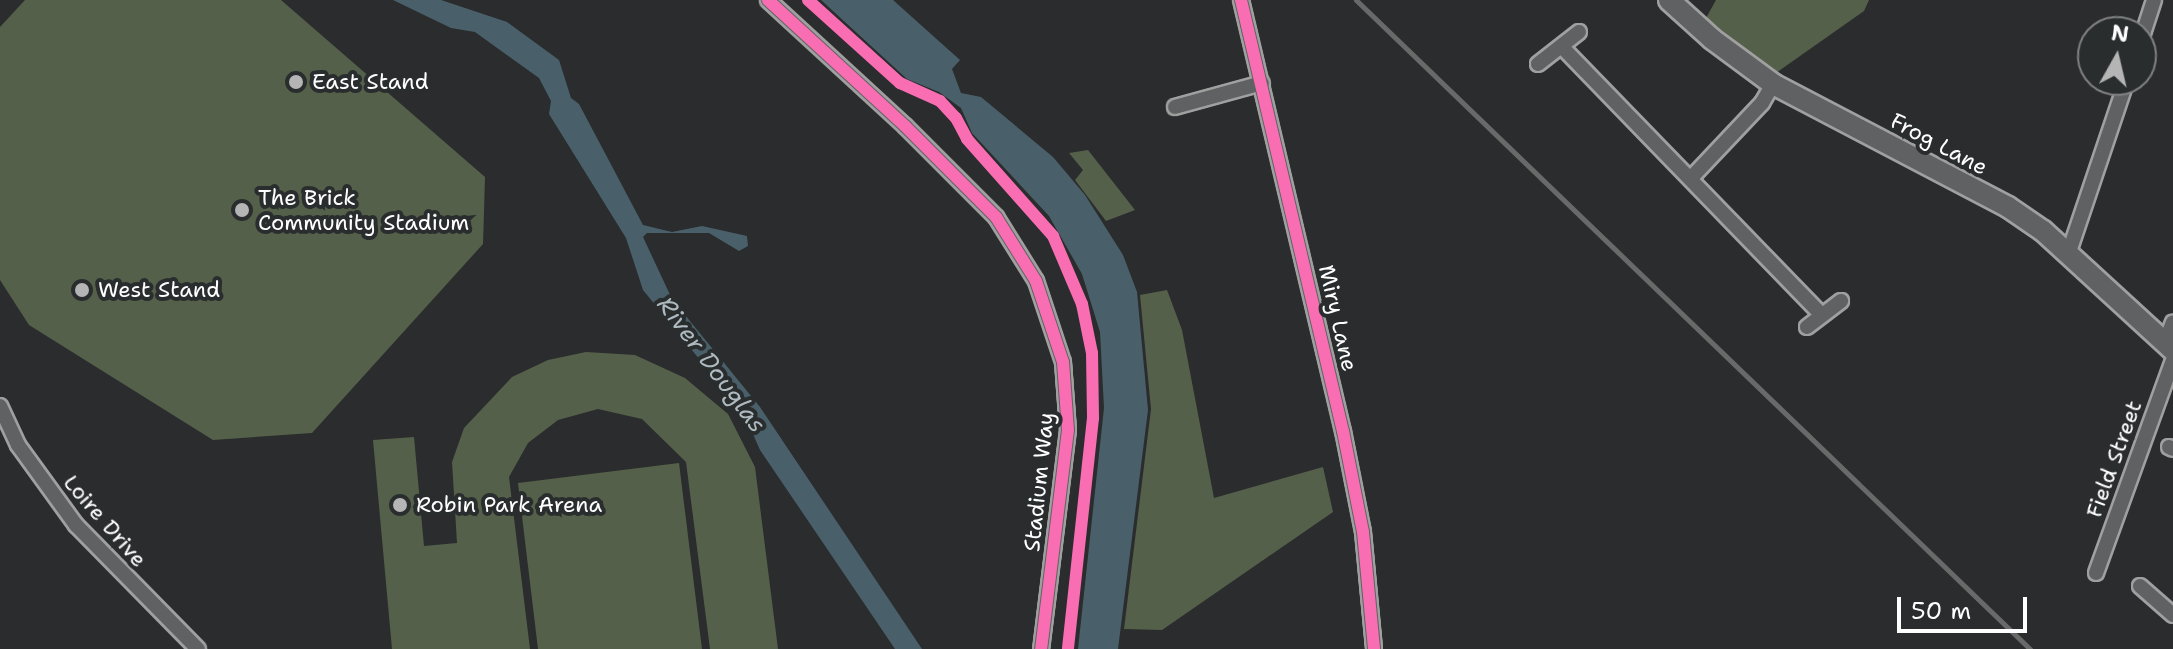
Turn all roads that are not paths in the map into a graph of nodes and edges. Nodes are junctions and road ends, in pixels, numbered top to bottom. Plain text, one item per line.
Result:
1 (768, 0) edge
2 (1241, 0) edge
3 (1669, 0) edge
4 (1579, 32) dead end
5 (1563, 48) junction
6 (1538, 64) dead end
7 (1262, 83) junction
8 (1773, 84) junction
9 (2122, 96) edge
10 (1175, 107) dead end
11 (1692, 177) junction
12 (2069, 252) junction
13 (1841, 301) dead end
14 (1821, 314) junction
15 (2173, 322) edge
16 (1807, 327) dead end
17 (2170, 351) edge
18 (0, 406) edge
19 (2096, 573) dead end
20 (2140, 586) dead end
21 (2173, 593) edge
22 (2168, 610) edge
23 (198, 649) edge
24 (1041, 649) edge
25 (1374, 649) edge

1 - 24 street, Stadium Way
2 - 7 street, Miry Lane
3 - 8 street, Frog Lane
4 - 5 street
5 - 6 street
5 - 11 street
7 - 10 street
7 - 25 street, Miry Lane
8 - 11 street
8 - 12 street, Frog Lane
9 - 12 street
11 - 14 street
12 - 17 street, Frog Lane
13 - 14 street
14 - 16 street
15 - 17 street, Field Street
17 - 19 street, Field Street
18 - 23 street, Loire Drive
20 - 22 street
21 - 22 street

